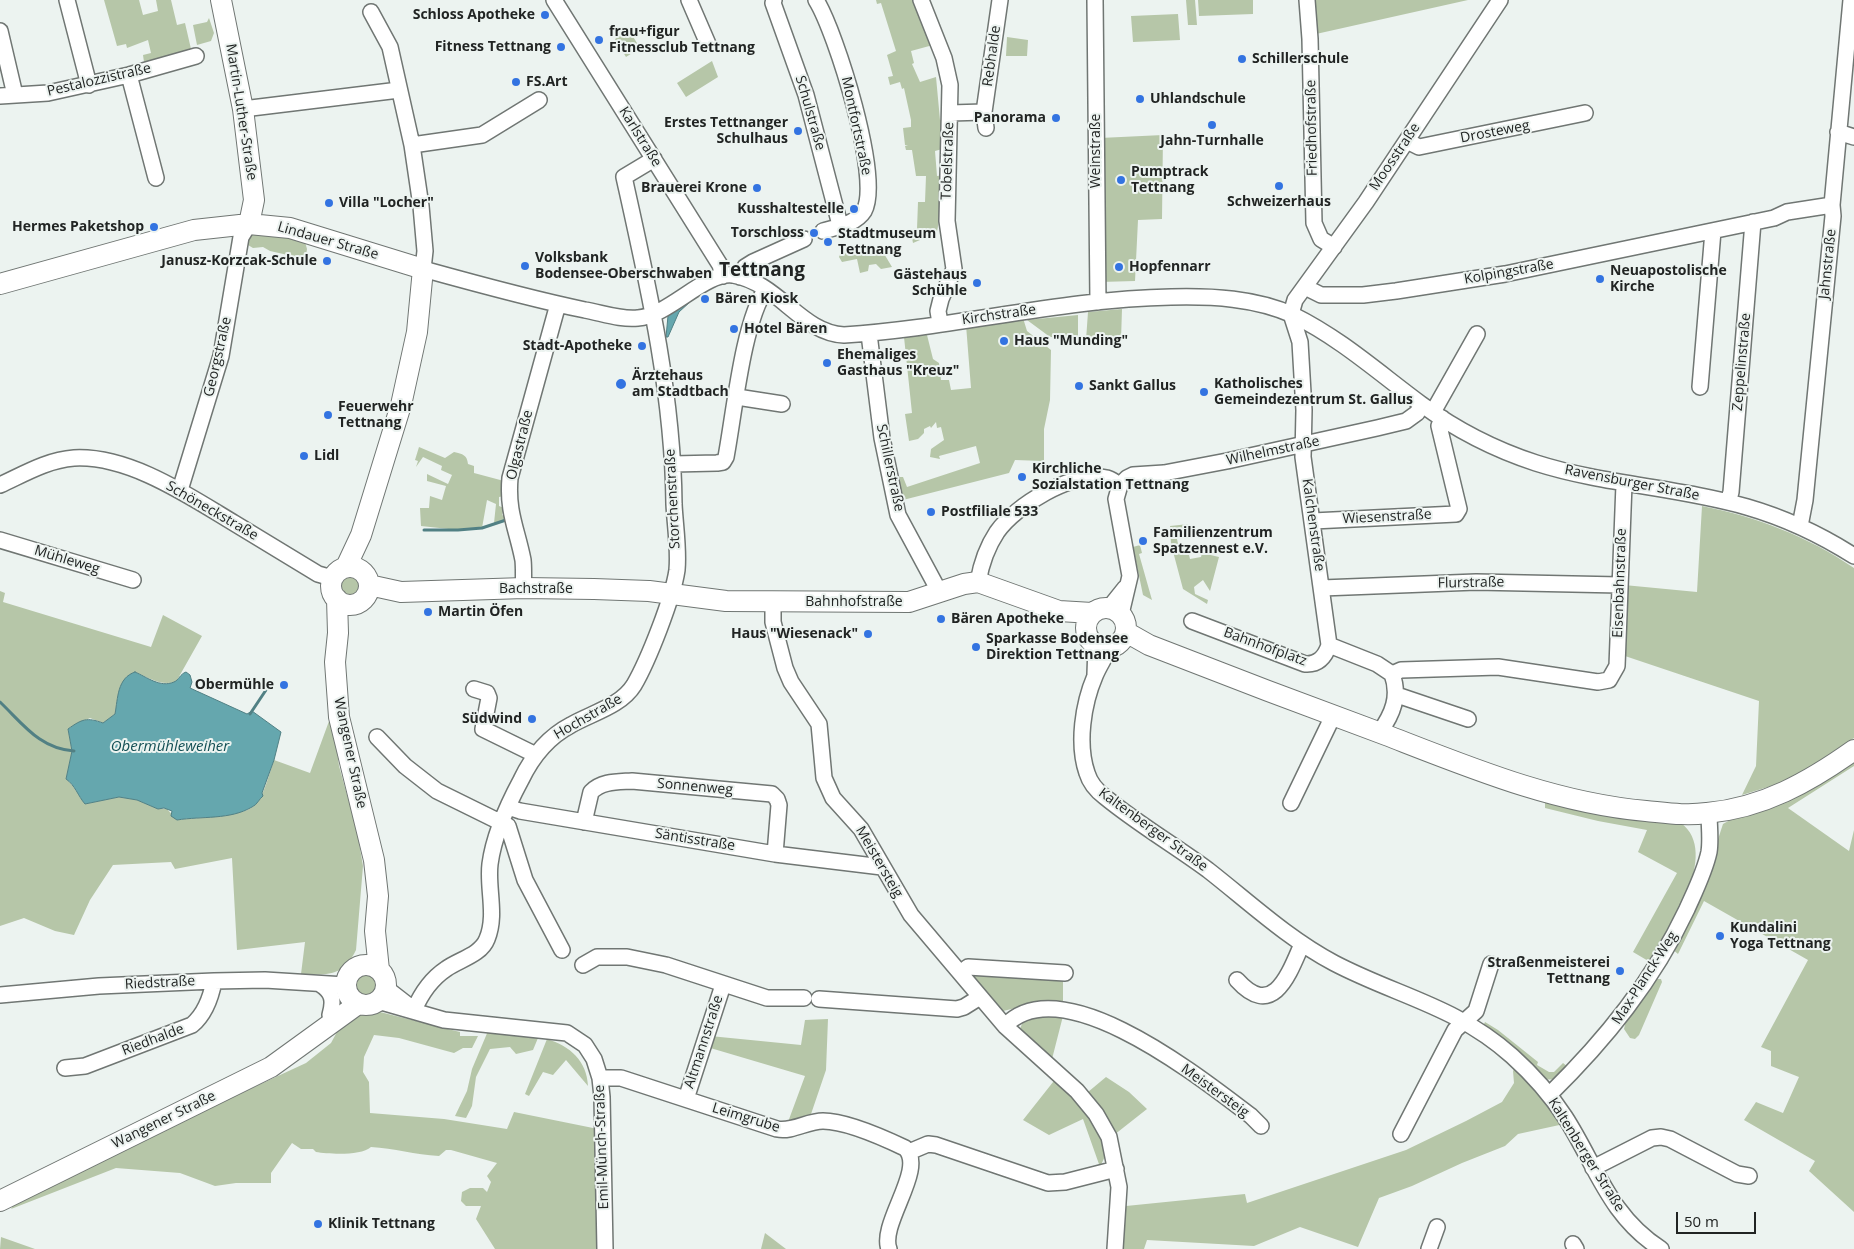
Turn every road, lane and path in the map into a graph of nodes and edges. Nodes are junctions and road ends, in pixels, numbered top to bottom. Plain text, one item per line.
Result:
1 (67, 0) edge
2 (221, 0) edge
3 (554, 0) edge
4 (690, 0) edge
5 (816, 0) edge
6 (921, 0) edge
7 (1000, 0) edge
8 (1095, 0) edge
9 (1307, 0) edge
10 (1500, 0) edge
11 (1851, 0) edge
12 (773, 1) edge
13 (371, 12) dead end
14 (0, 31) edge
15 (708, 44) dead end
16 (196, 56) dead end
17 (128, 75) junction
18 (89, 84) junction
19 (399, 90) junction
20 (15, 95) junction
21 (0, 96) edge
22 (539, 100) dead end
23 (243, 109) junction
24 (984, 112) junction
25 (950, 113) junction
26 (1584, 113) dead end
27 (986, 128) dead end
28 (1838, 132) junction
29 (1854, 136) edge
30 (1407, 141) junction
31 (412, 145) junction
32 (654, 159) junction
33 (156, 178) dead end
34 (1832, 205) junction
35 (1753, 222) junction
36 (249, 224) junction
37 (840, 225) junction
38 (823, 231) dead end
39 (1713, 231) junction
40 (804, 239) dead end
41 (1334, 247) junction
42 (424, 269) junction
43 (723, 276) junction
44 (740, 277) junction
45 (0, 284) edge
46 (1304, 287) junction
47 (766, 289) junction
48 (1098, 302) junction
49 (558, 304) junction
50 (655, 314) junction
51 (1291, 314) junction
52 (940, 323) junction
53 (869, 334) junction
54 (1477, 334) dead end
55 (1700, 387) dead end
56 (737, 397) junction
57 (782, 404) dead end
58 (1433, 412) junction
59 (1303, 445) junction
60 (673, 464) junction
61 (1624, 484) junction
62 (0, 485) edge
63 (1120, 485) junction
64 (180, 490) junction
65 (1728, 502) junction
66 (1313, 521) junction
67 (1800, 526) junction
68 (0, 540) edge
69 (1854, 556) edge
70 (133, 580) dead end
71 (978, 582) junction
72 (1620, 585) junction
73 (352, 586) junction
74 (524, 588) junction
75 (1322, 588) junction
76 (940, 593) junction
77 (671, 594) junction
78 (772, 603) junction
79 (1192, 621) dead end
80 (1107, 629) junction
81 (1329, 645) junction
82 (1392, 674) junction
83 (474, 689) dead end
84 (1397, 695) junction
85 (1333, 716) junction
86 (1468, 719) dead end
87 (1379, 733) junction
88 (377, 737) dead end
89 (1854, 750) edge
90 (536, 755) junction
91 (1291, 803) dead end
92 (508, 807) junction
93 (1708, 813) junction
94 (502, 821) junction
95 (584, 822) junction
96 (775, 854) junction
97 (882, 867) junction
98 (1302, 944) junction
99 (562, 950) dead end
100 (1492, 964) dead end
101 (584, 965) dead end
102 (961, 972) junction
103 (1065, 973) dead end
104 (1237, 980) dead end
105 (214, 981) junction
106 (376, 981) junction
107 (320, 984) junction
108 (723, 985) junction
109 (350, 993) junction
110 (0, 995) edge
111 (980, 997) junction
112 (414, 1010) junction
113 (1465, 1021) junction
114 (326, 1022) junction
115 (1005, 1026) junction
116 (65, 1068) dead end
117 (600, 1078) junction
118 (1549, 1095) junction
119 (686, 1099) junction
120 (1260, 1126) dead end
121 (1401, 1134) dead end
122 (910, 1152) junction
123 (1593, 1168) junction
124 (1116, 1169) junction
125 (1749, 1176) dead end
126 (0, 1201) edge
127 (1437, 1227) dead end
128 (1654, 1247) edge
129 (604, 1249) edge
130 (889, 1249) edge
131 (1115, 1249) edge
132 (1429, 1249) edge

1 - 18 street
2 - 23 main road, Martin-Luther-Straße
3 - 32 street, Karlstraße
4 - 15 street
5 - 37 street, Montfortstraße
6 - 25 street, Tobelstraße
7 - 24 street, Rebhalde
8 - 48 street, Weinstraße
9 - 41 street, Friedhofstraße
10 - 30 street, Moosstraße
11 - 28 street, Jahnstraße
12 - 37 street, Schulstraße
13 - 19 street
14 - 20 street
16 - 17 street, Pestalozzistraße
17 - 18 street, Pestalozzistraße
17 - 33 street
18 - 20 street, Pestalozzistraße
19 - 23 street
19 - 31 street
20 - 21 street, Pestalozzistraße
22 - 31 street
23 - 36 main road, Martin-Luther-Straße
24 - 25 street
24 - 27 street, Rebhalde
25 - 52 street, Tobelstraße
26 - 30 street, Drosteweg
28 - 29 street
28 - 34 street, Jahnstraße
30 - 41 street, Moosstraße
31 - 42 street
32 - 43 street, Karlstraße
32 - 50 street, Storchenstraße
34 - 35 street, Kolpingstraße
34 - 67 street, Jahnstraße
35 - 39 street, Kolpingstraße
35 - 65 street, Zeppelinstraße
36 - 42 main road, Lindauer Straße
36 - 45 main road, Lindauer Straße
36 - 64 street, Georgstraße
37 - 38 street, Montfortstraße
39 - 46 street, Kolpingstraße
39 - 55 street
40 - 44 street
41 - 46 street, Moosstraße
42 - 49 street, Lindauer Straße
42 - 73 main road
43 - 44 street, Kirchstraße
43 - 50 street
44 - 47 street, Kirchstraße
46 - 51 street, Moosstraße
47 - 53 street, Kirchstraße
47 - 56 street
48 - 51 street, Kirchstraße
48 - 52 street, Kirchstraße
49 - 50 street, Lindauer Straße
49 - 74 street, Olgastraße
50 - 60 street, Storchenstraße
51 - 58 street, Ravensburger Straße
51 - 59 street, Kalchenstraße
52 - 53 street, Kirchstraße
53 - 76 street, Schillerstraße
54 - 58 street
56 - 57 street
56 - 60 street
58 - 59 street, Wilhelmstraße
58 - 61 street, Ravensburger Straße
58 - 66 street, Wiesenstraße
59 - 63 street, Wilhelmstraße
59 - 66 street, Kalchenstraße
60 - 77 street, Storchenstraße
61 - 65 street, Ravensburger Straße
61 - 72 street, Eisenbahnstraße
62 - 64 street, Schöneckstraße
63 - 71 street
63 - 80 street
64 - 73 street, Schöneckstraße
65 - 67 street, Ravensburger Straße
66 - 75 street, Kalchenstraße
67 - 69 street, Ravensburger Straße
68 - 70 street, Mühleweg
71 - 76 main road, Bahnhofstraße
71 - 80 main road
72 - 75 street, Flurstraße
72 - 82 street, Eisenbahnstraße
73 - 74 main road, Bachstraße
73 - 106 main road, Wangener Straße
74 - 77 main road, Bachstraße
75 - 81 street, Kalchenstraße
76 - 78 main road, Bahnhofstraße
77 - 78 main road, Bahnhofstraße
77 - 90 street, Hochstraße
78 - 97 street, Meistersteig
79 - 81 street, Bahnhofplatz
80 - 85 main road
80 - 98 street, Kaltenberger Straße
81 - 82 street
82 - 84 street
83 - 90 street
84 - 86 street
84 - 87 street
85 - 87 main road
85 - 91 street
87 - 93 main road
88 - 94 street
89 - 93 main road
90 - 92 street, Hochstraße
92 - 94 street, Hochstraße
92 - 95 street, Säntisstraße
93 - 118 street, Max-Planck-Weg
94 - 99 street
94 - 112 street, Hochstraße
95 - 96 street, Säntisstraße
95 - 96 street, Sonnenweg
96 - 97 street, Säntisstraße
97 - 102 street, Meistersteig
98 - 104 street
98 - 113 street, Kaltenberger Straße
100 - 113 street
101 - 108 street, Altmannstraße
102 - 103 street
102 - 111 street, Meistersteig
105 - 107 street, Riedstraße
105 - 110 street, Riedstraße
105 - 116 street, Riedhalde
106 - 109 main road
106 - 109 main road, Wangener Straße
106 - 112 street, Emil-Münch-Straße
107 - 109 street, Riedstraße
107 - 114 street
108 - 111 street, Altmannstraße
108 - 119 street, Altmannstraße
109 - 114 main road, Wangener Straße
111 - 115 street, Meistersteig
112 - 117 street, Emil-Münch-Straße
113 - 118 street, Kaltenberger Straße
113 - 121 street
114 - 126 main road, Wangener Straße
115 - 120 street, Meistersteig
115 - 124 street, Meistersteig
117 - 119 street, Leimgrube
117 - 129 street, Emil-Münch-Straße
118 - 123 street, Kaltenberger Straße
119 - 122 street, Leimgrube
122 - 124 street
122 - 130 street
123 - 125 street
123 - 128 street, Kaltenberger Straße
124 - 131 street, Meistersteig
127 - 132 street

